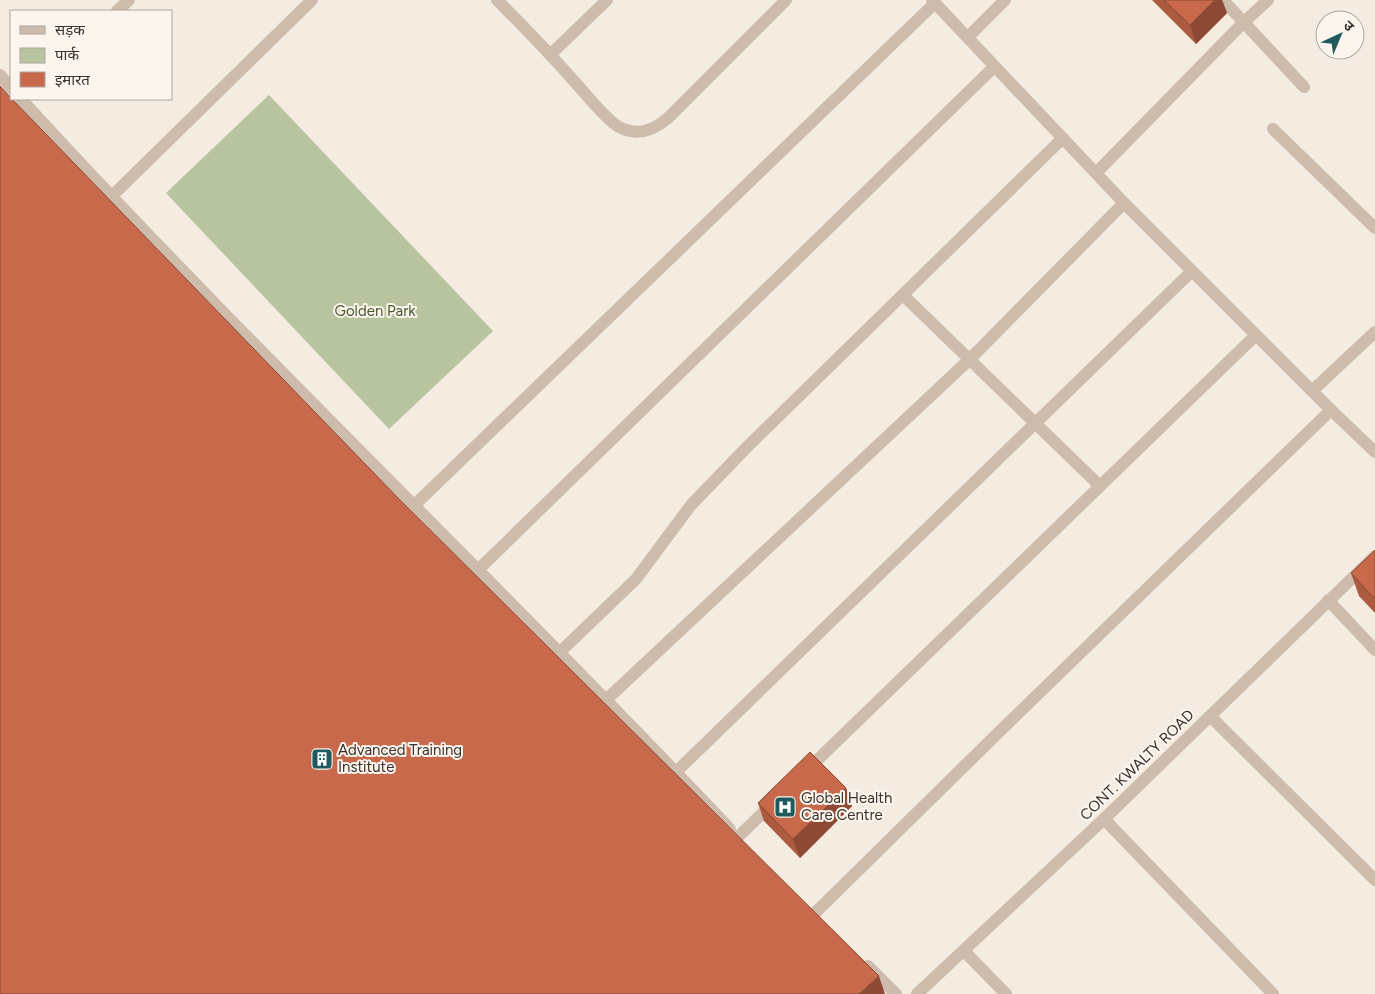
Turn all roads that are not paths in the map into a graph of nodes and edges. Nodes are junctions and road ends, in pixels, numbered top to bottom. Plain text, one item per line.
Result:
1 (129, 0) edge
2 (312, 0) edge
3 (607, 0) edge
4 (786, 0) edge
5 (1006, 0) edge
6 (1223, 0) edge
7 (1268, 0) edge
8 (499, 1) edge
9 (934, 1) edge
10 (118, 10) edge
11 (1243, 22) junction
12 (968, 37) junction
13 (550, 54) junction
14 (994, 67) junction
15 (0, 75) edge
16 (1304, 86) dead end
17 (10, 87) edge
18 (26, 100) edge
19 (1273, 129) dead end
20 (1064, 138) junction
21 (1096, 172) junction
22 (111, 197) junction
23 (1124, 203) junction
24 (1375, 228) edge
25 (1192, 271) junction
26 (903, 294) junction
27 (1375, 332) edge
28 (1256, 335) junction
29 (968, 360) junction
30 (1312, 391) junction
31 (1331, 410) junction
32 (1034, 424) junction
33 (1375, 452) edge
34 (1100, 486) junction
35 (414, 504) junction
36 (387, 532) edge
37 (1375, 556) edge
38 (479, 569) junction
39 (1328, 600) junction
40 (1375, 650) edge
41 (559, 653) junction
42 (606, 700) junction
43 (1211, 717) junction
44 (676, 772) junction
45 (795, 782) edge
46 (781, 796) edge
47 (1104, 820) junction
48 (1375, 880) edge
49 (815, 913) edge
50 (964, 951) junction
51 (862, 960) edge
52 (896, 994) edge
53 (917, 994) edge
54 (1006, 994) edge
55 (1273, 994) edge

1 - 10 street
2 - 22 street
3 - 13 street
4 - 13 street
5 - 12 street
6 - 11 street
7 - 11 street
8 - 13 street
9 - 12 street
9 - 35 street
11 - 16 street
11 - 21 street
12 - 14 street
14 - 20 street
14 - 38 street
15 - 17 street
18 - 22 street
19 - 24 street
20 - 21 street
20 - 26 street
21 - 23 street
22 - 35 street
23 - 25 street
23 - 29 street
25 - 28 street
25 - 32 street
26 - 29 street
26 - 41 street
27 - 30 street
28 - 30 street
28 - 34 street
29 - 32 street
29 - 42 street
30 - 31 street
31 - 33 street
31 - 49 street
32 - 34 street
32 - 44 street
34 - 45 street
35 - 36 street
35 - 38 street
37 - 39 street, CONT. KWALTY ROAD
38 - 41 street
39 - 40 street
39 - 43 street, CONT. KWALTY ROAD
41 - 42 street
42 - 44 street
43 - 47 street, CONT. KWALTY ROAD
43 - 48 street
44 - 46 street
47 - 50 street, CONT. KWALTY ROAD
47 - 55 street
50 - 53 street, CONT. KWALTY ROAD
50 - 54 street
51 - 52 street

